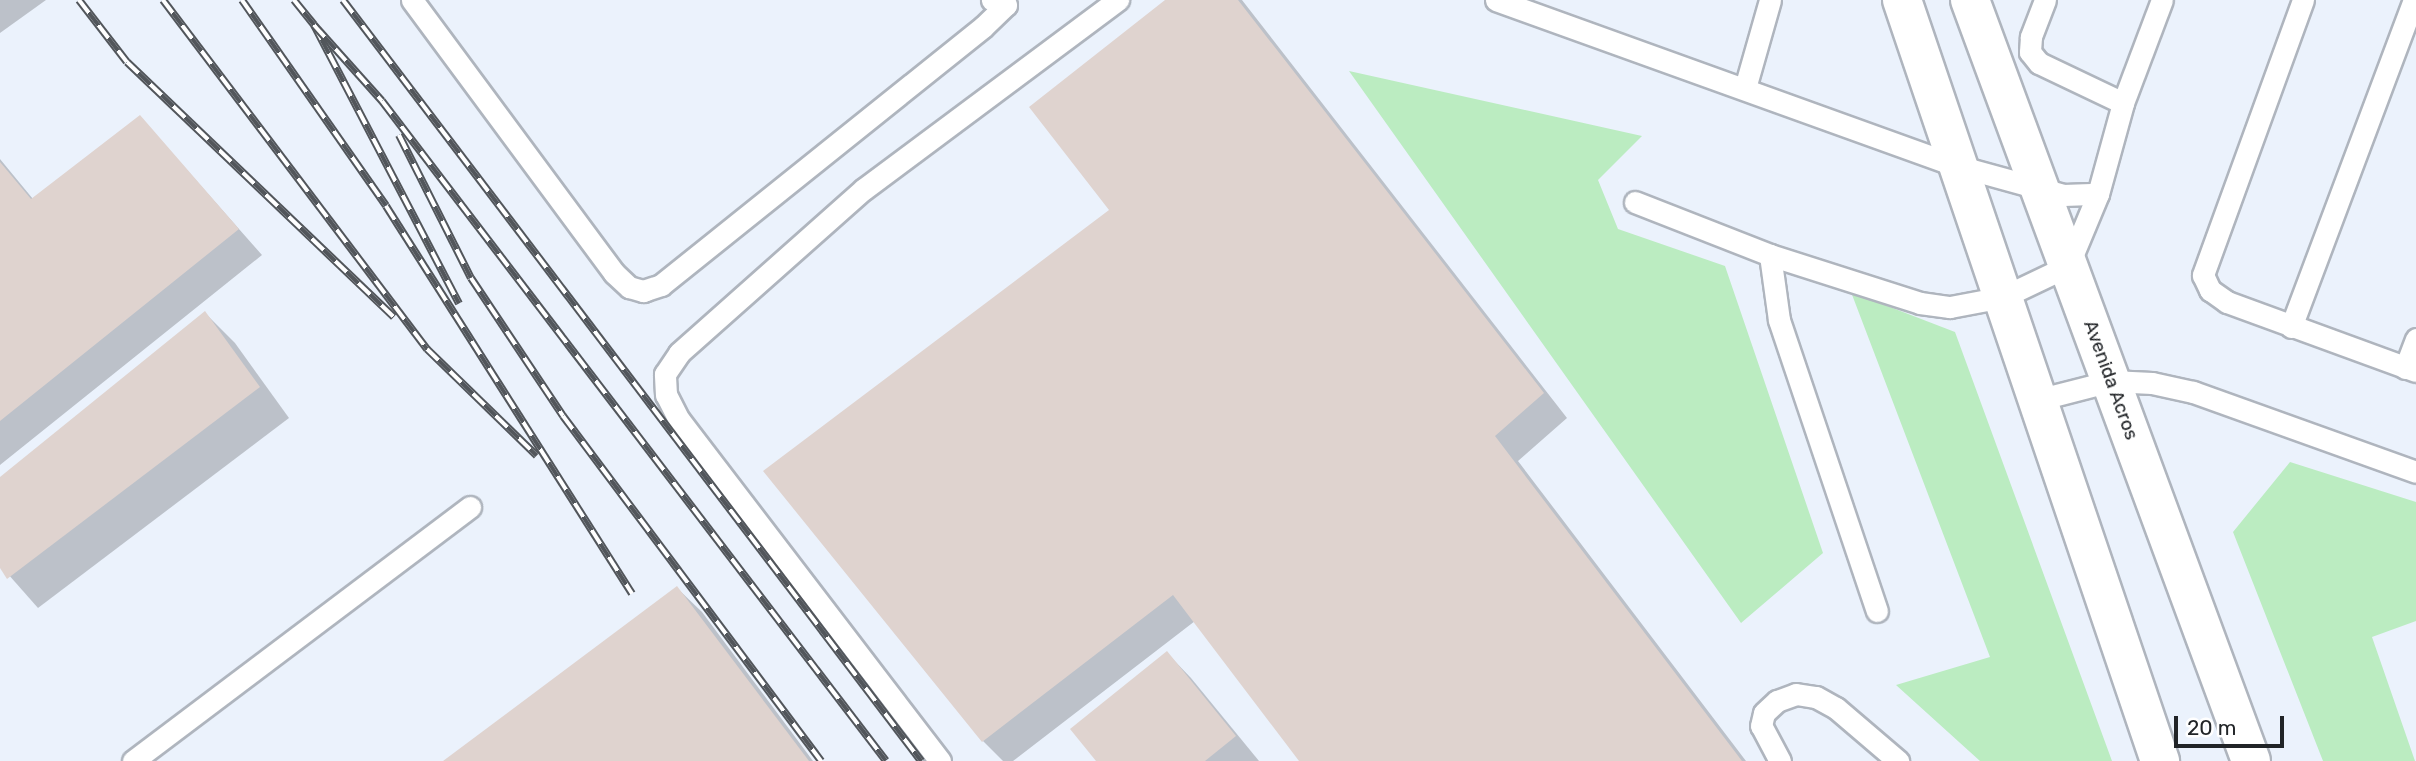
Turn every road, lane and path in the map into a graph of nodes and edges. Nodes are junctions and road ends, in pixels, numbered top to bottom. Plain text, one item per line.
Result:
1 (412, 0) edge
2 (1118, 0) edge
3 (1496, 0) edge
4 (1770, 0) edge
5 (1902, 0) edge
6 (1970, 0) edge
7 (2045, 0) edge
8 (2162, 0) edge
9 (2303, 0) edge
10 (2414, 0) edge
11 (1003, 2) edge
12 (1745, 88) junction
13 (2123, 103) junction
14 (1958, 166) junction
15 (2039, 186) junction
16 (2098, 194) junction
17 (1635, 202) dead end
18 (1770, 255) junction
19 (2068, 266) junction
20 (2003, 297) junction
21 (2291, 327) junction
22 (2416, 340) edge
23 (2411, 370) edge
24 (2111, 381) junction
25 (2037, 400) junction
26 (2416, 472) edge
27 (470, 507) dead end
28 (1877, 611) dead end
29 (133, 761) edge
30 (940, 761) edge
31 (1780, 761) edge
32 (1898, 761) edge
33 (2160, 761) edge
34 (2251, 761) edge

1 - 11 lane
2 - 30 lane
3 - 12 lane
4 - 12 lane
5 - 14 street
6 - 15 street, Avenida Acros
7 - 13 lane
8 - 13 lane
9 - 21 lane
10 - 21 lane
12 - 14 lane
13 - 16 lane
14 - 15 lane
14 - 20 street
15 - 16 lane
15 - 19 street, Avenida Acros
16 - 19 lane
17 - 18 lane
18 - 20 lane
18 - 28 lane
19 - 20 lane
19 - 24 street, Avenida Acros
20 - 25 street
21 - 23 lane
22 - 23 lane
24 - 25 lane
24 - 26 lane
24 - 34 street, Avenida Acros
25 - 33 street
27 - 29 lane
31 - 32 lane

